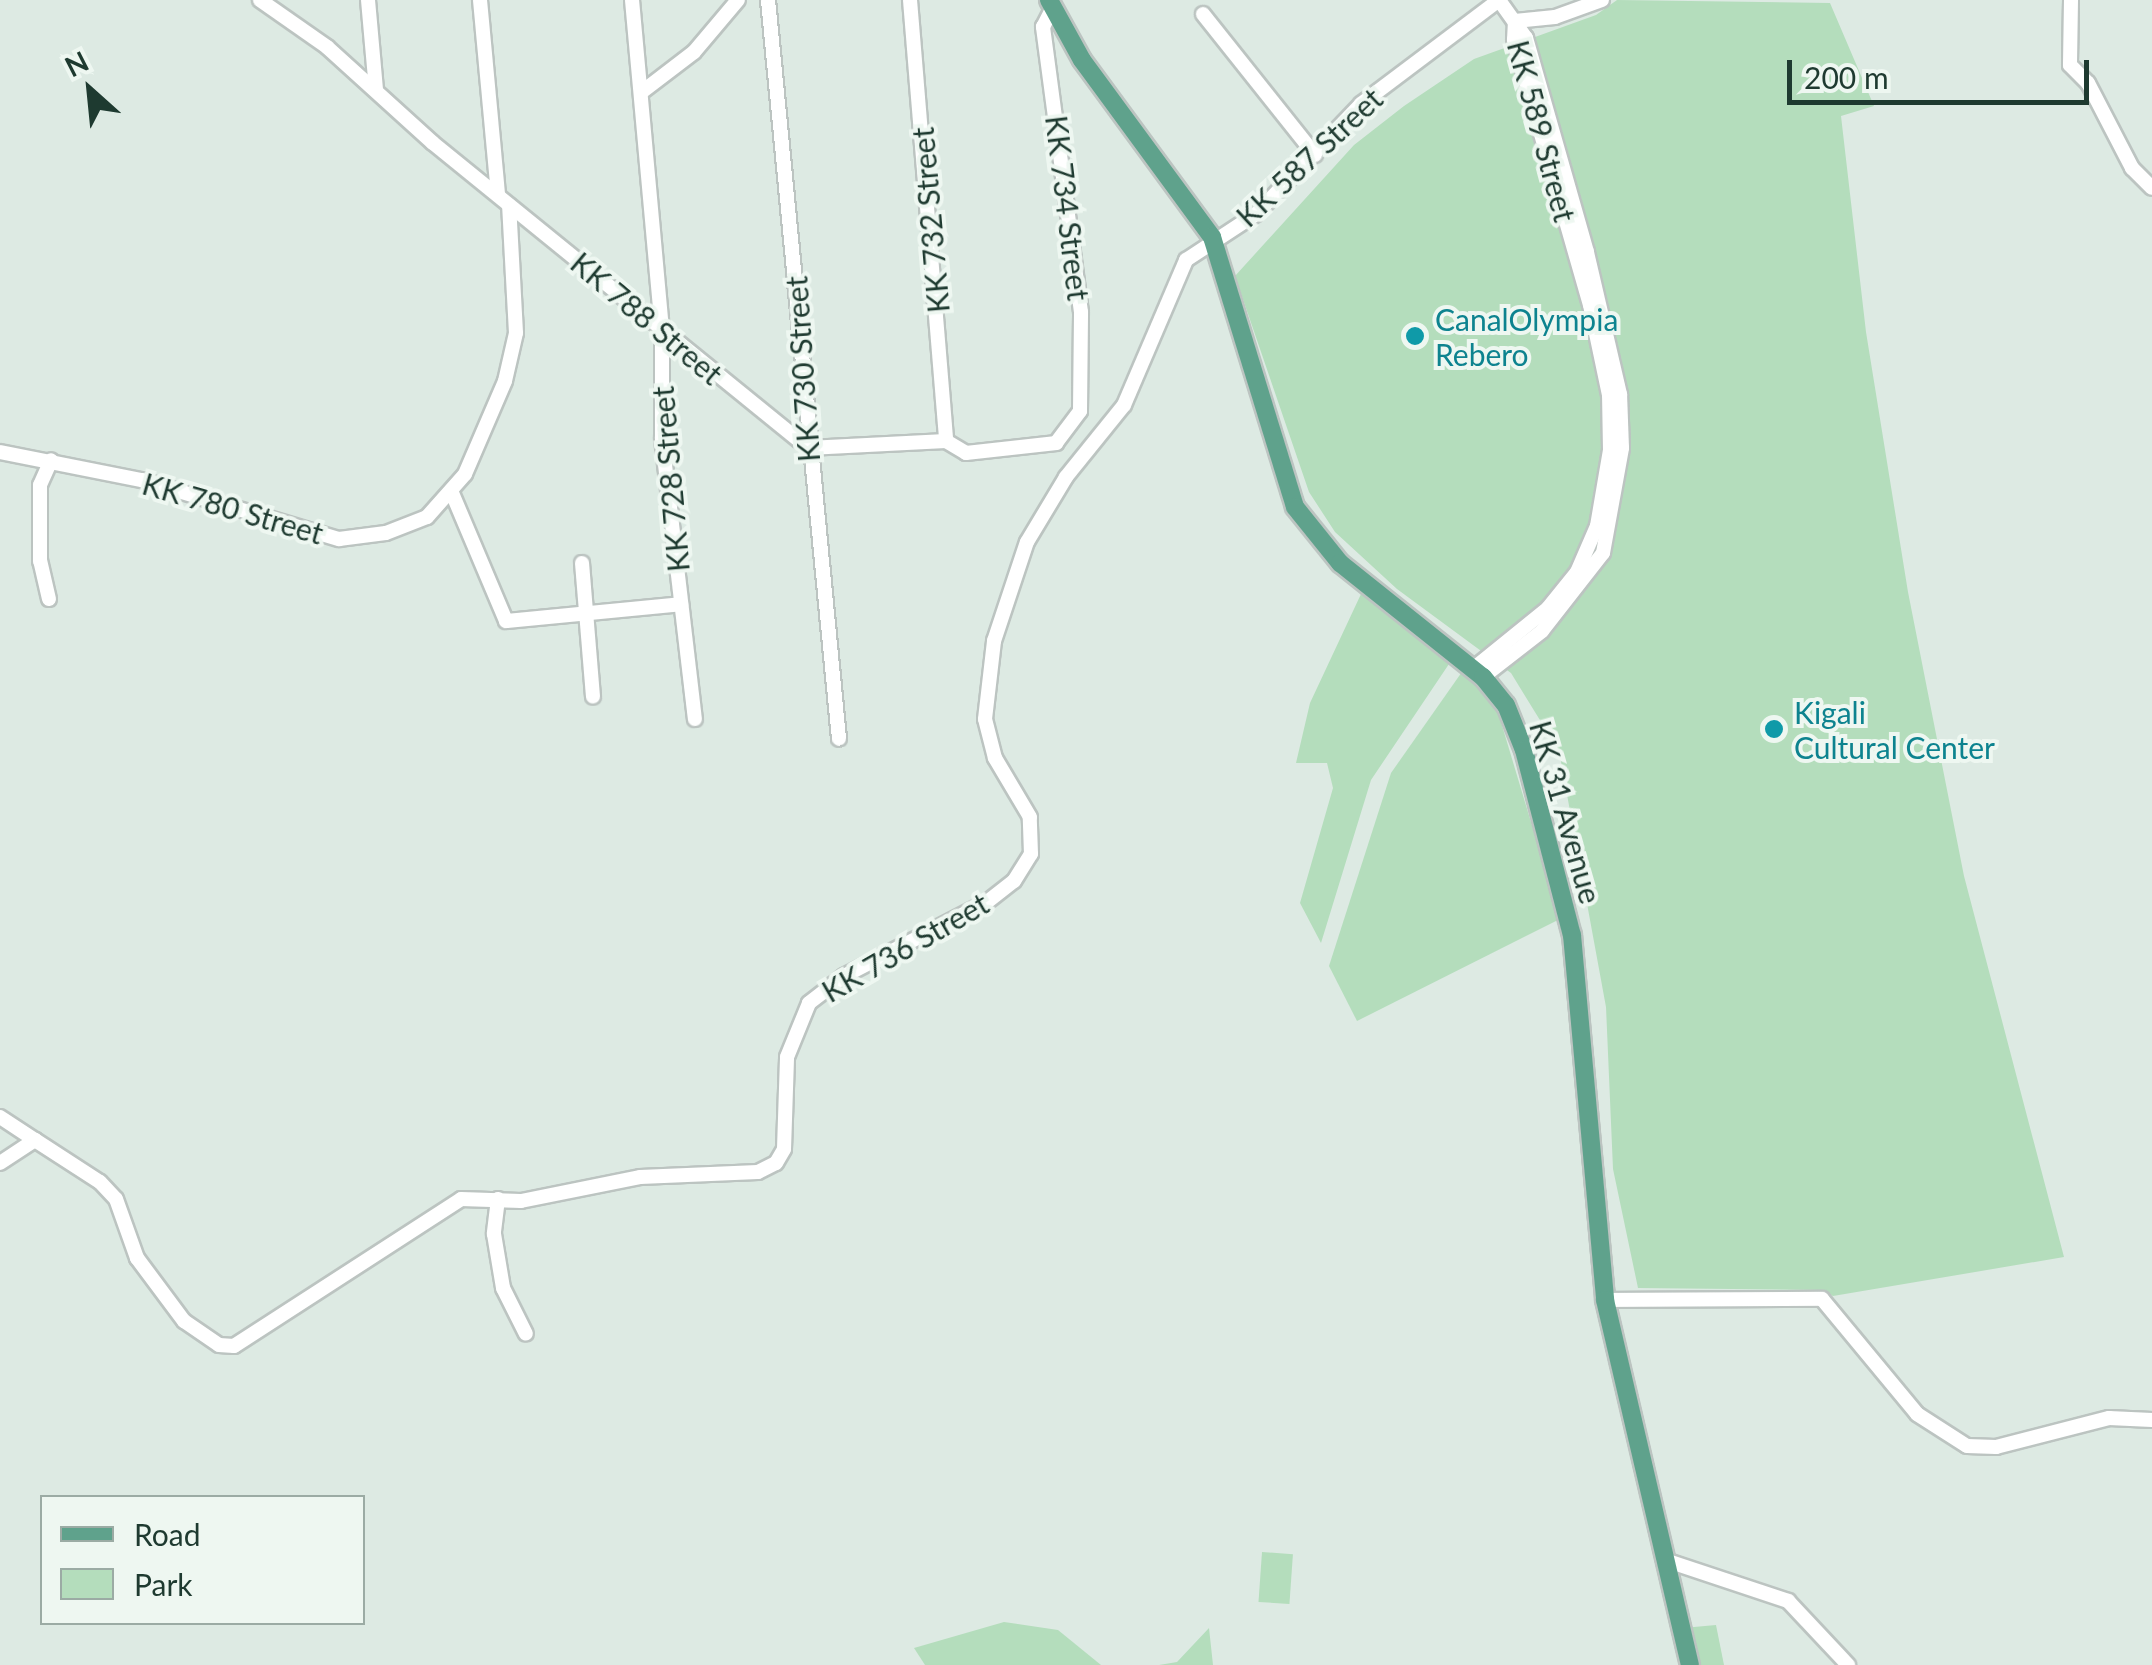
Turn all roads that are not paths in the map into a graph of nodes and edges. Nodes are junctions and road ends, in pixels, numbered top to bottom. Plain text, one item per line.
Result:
1 (260, 0) edge
2 (368, 0) edge
3 (480, 0) edge
4 (632, 0) edge
5 (738, 0) edge
6 (768, 0) edge
7 (910, 0) edge
8 (1499, 0) edge
9 (1550, 0) edge
10 (1602, 0) edge
11 (2071, 0) edge
12 (1051, 4) edge
13 (1203, 14) dead end
14 (1555, 16) junction
15 (1515, 21) junction
16 (376, 89) junction
17 (642, 90) junction
18 (1314, 155) junction
19 (2152, 188) edge
20 (504, 200) junction
21 (1212, 237) junction
22 (662, 332) junction
23 (1062, 439) junction
24 (946, 441) junction
25 (808, 448) junction
26 (1090, 448) junction
27 (0, 452) edge
28 (51, 460) junction
29 (452, 493) junction
30 (582, 563) dead end
31 (49, 598) dead end
32 (680, 604) junction
33 (584, 612) junction
34 (1478, 673) junction
35 (593, 697) dead end
36 (695, 718) dead end
37 (839, 739) dead end
38 (0, 1118) edge
39 (35, 1140) junction
40 (0, 1163) edge
41 (498, 1199) junction
42 (1604, 1300) junction
43 (526, 1334) dead end
44 (2152, 1420) edge
45 (1666, 1560) junction
46 (1690, 1665) edge
47 (1848, 1665) edge

1 - 16 street, KK 788 Street
2 - 16 street
3 - 20 street, KK 780 Street
4 - 17 street, KK 728 Street
5 - 17 street
6 - 25 street, KK 730 Street
7 - 24 street, KK 732 Street
8 - 15 street
8 - 18 street, KK 587 Street
9 - 14 street
10 - 14 street
11 - 19 street
12 - 21 main road, KK 31 Avenue
12 - 23 street, KK 734 Street
13 - 18 street
14 - 15 street
15 - 34 street, KK 589 Street
16 - 20 street, KK 788 Street
17 - 22 street, KK 728 Street
18 - 21 street, KK 587 Street
20 - 22 street, KK 788 Street
20 - 29 street, KK 780 Street
21 - 26 street, KK 736 Street
21 - 34 main road, KK 31 Avenue
22 - 25 street, KK 788 Street
22 - 32 street, KK 728 Street
23 - 24 street
23 - 26 street
24 - 25 street
25 - 37 street, KK 730 Street
26 - 41 street, KK 736 Street
27 - 28 street, KK 780 Street
28 - 29 street, KK 780 Street
28 - 31 street
29 - 33 street
30 - 33 street
32 - 33 street
32 - 36 street, KK 728 Street
33 - 35 street
34 - 42 main road, KK 31 Avenue
38 - 39 street
39 - 40 street
39 - 41 street, KK 736 Street
41 - 43 street
42 - 44 street
42 - 45 main road, KK 31 Avenue
45 - 46 main road, KK 31 Avenue
45 - 47 street

